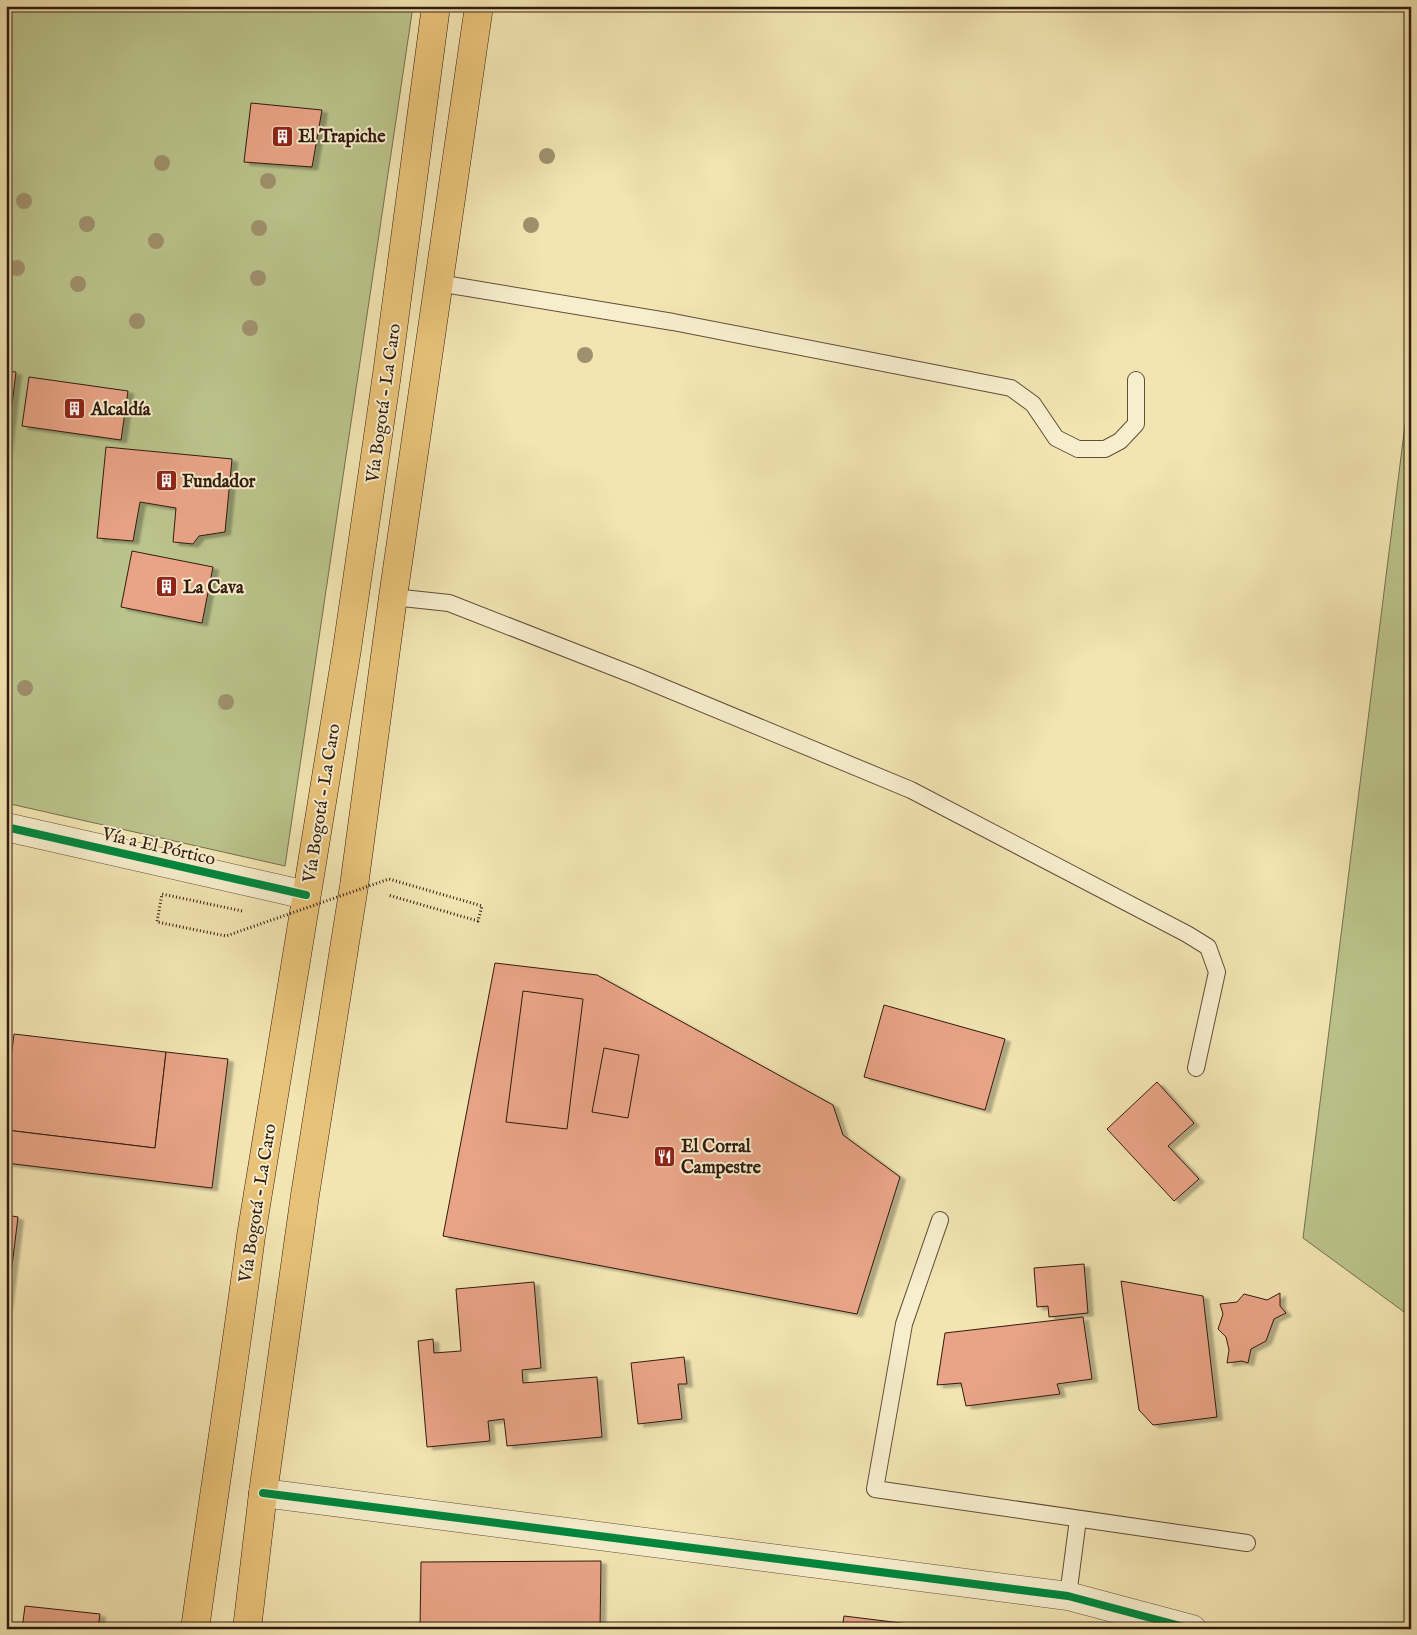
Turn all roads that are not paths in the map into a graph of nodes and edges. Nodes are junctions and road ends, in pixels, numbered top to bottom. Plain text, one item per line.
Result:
1 (436, 6) edge
2 (479, 6) edge
3 (438, 283) junction
4 (1136, 380) dead end
5 (393, 597) junction
6 (6, 826) edge
7 (306, 895) junction
8 (1196, 1068) dead end
9 (940, 1220) dead end
10 (263, 1493) junction
11 (1078, 1519) junction
12 (1247, 1543) dead end
13 (1068, 1596) junction
14 (196, 1629) edge
15 (247, 1629) edge
16 (1192, 1629) edge

1 - 7 main road, Vía Bogotá - La Caro
2 - 3 main road
3 - 4 lane
3 - 5 main road
5 - 8 lane
5 - 10 main road
6 - 7 street, Vía a El Pórtico
7 - 14 main road, Vía Bogotá - La Caro
9 - 11 lane
10 - 13 street
10 - 15 main road
11 - 12 lane
11 - 13 lane
13 - 16 street

